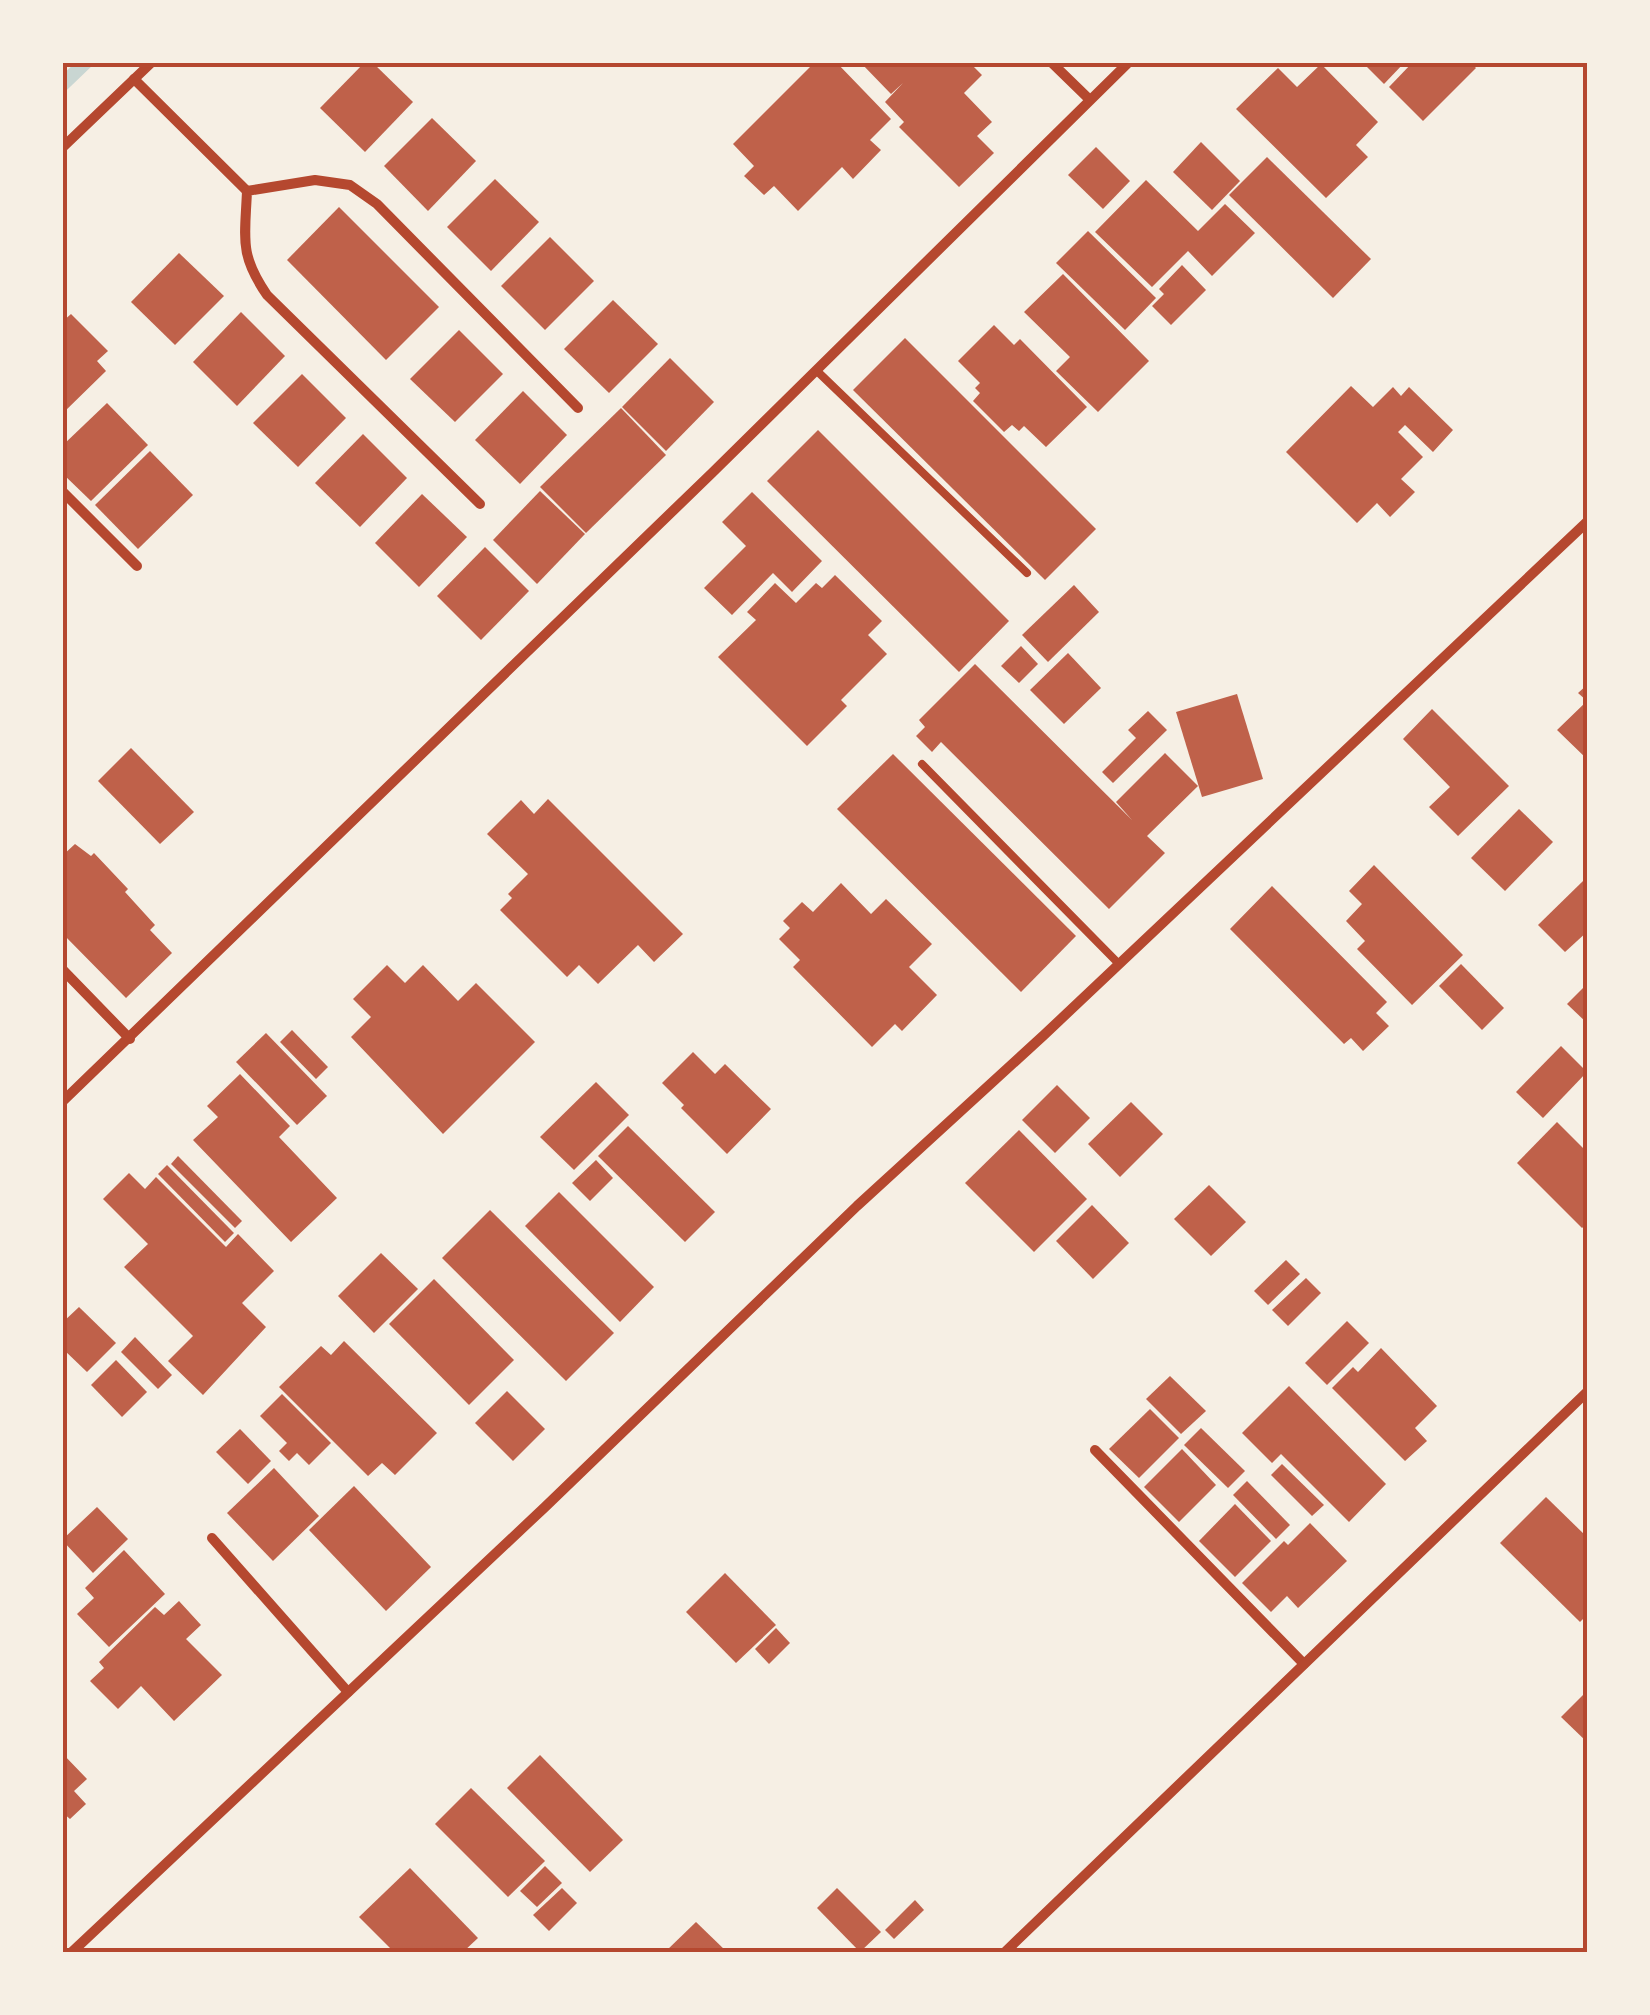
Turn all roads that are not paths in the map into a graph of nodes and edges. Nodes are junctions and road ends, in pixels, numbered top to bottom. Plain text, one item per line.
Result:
1 (152, 62) edge
2 (1051, 62) edge
3 (1129, 62) edge
4 (134, 79) junction
5 (1089, 99) junction
6 (62, 148) edge
7 (247, 191) junction
8 (816, 371) junction
9 (578, 408) dead end
10 (62, 492) edge
11 (480, 504) dead end
12 (1588, 521) edge
13 (137, 566) dead end
14 (1026, 573) dead end
15 (922, 764) dead end
16 (1119, 964) junction
17 (62, 968) edge
18 (130, 1039) junction
19 (62, 1102) edge
20 (1588, 1390) edge
21 (1095, 1450) dead end
22 (212, 1538) dead end
23 (1304, 1664) junction
24 (348, 1692) junction
25 (72, 1952) edge
26 (1006, 1952) edge

1 - 4 street
2 - 5 street
3 - 5 street
4 - 6 street
4 - 7 street
5 - 8 street
7 - 9 street
7 - 11 street
8 - 14 lane
8 - 18 street
10 - 13 street
12 - 16 street
15 - 16 lane
16 - 24 street
17 - 18 street
18 - 19 street
20 - 23 street
21 - 23 street
22 - 24 street
23 - 26 street
24 - 25 street

